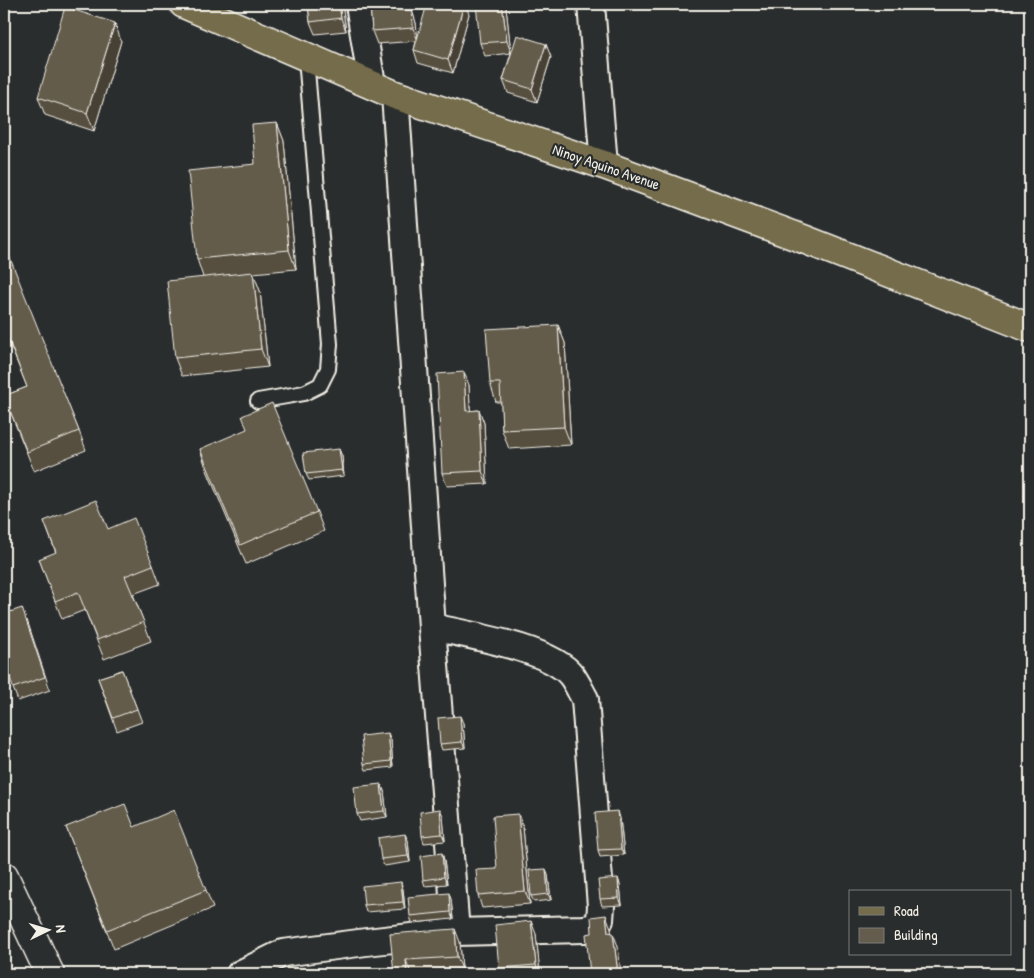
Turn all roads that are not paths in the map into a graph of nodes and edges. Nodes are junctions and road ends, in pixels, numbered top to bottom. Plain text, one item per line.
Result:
1 (184, 4) edge
2 (359, 4) edge
3 (591, 4) edge
4 (306, 58) junction
5 (383, 90) junction
6 (604, 166) junction
7 (1030, 328) edge
8 (258, 401) dead end
9 (432, 627) junction
10 (4, 876) edge
11 (456, 932) junction
12 (50, 974) edge
13 (240, 974) edge

1 - 4 main road, Ninoy Aquino Avenue
2 - 5 street
3 - 6 street
4 - 5 main road, Ninoy Aquino Avenue
4 - 8 lane
5 - 6 main road, Ninoy Aquino Avenue
5 - 9 street
6 - 7 main road, Ninoy Aquino Avenue
9 - 11 street
9 - 11 street
10 - 12 main road
11 - 13 street

